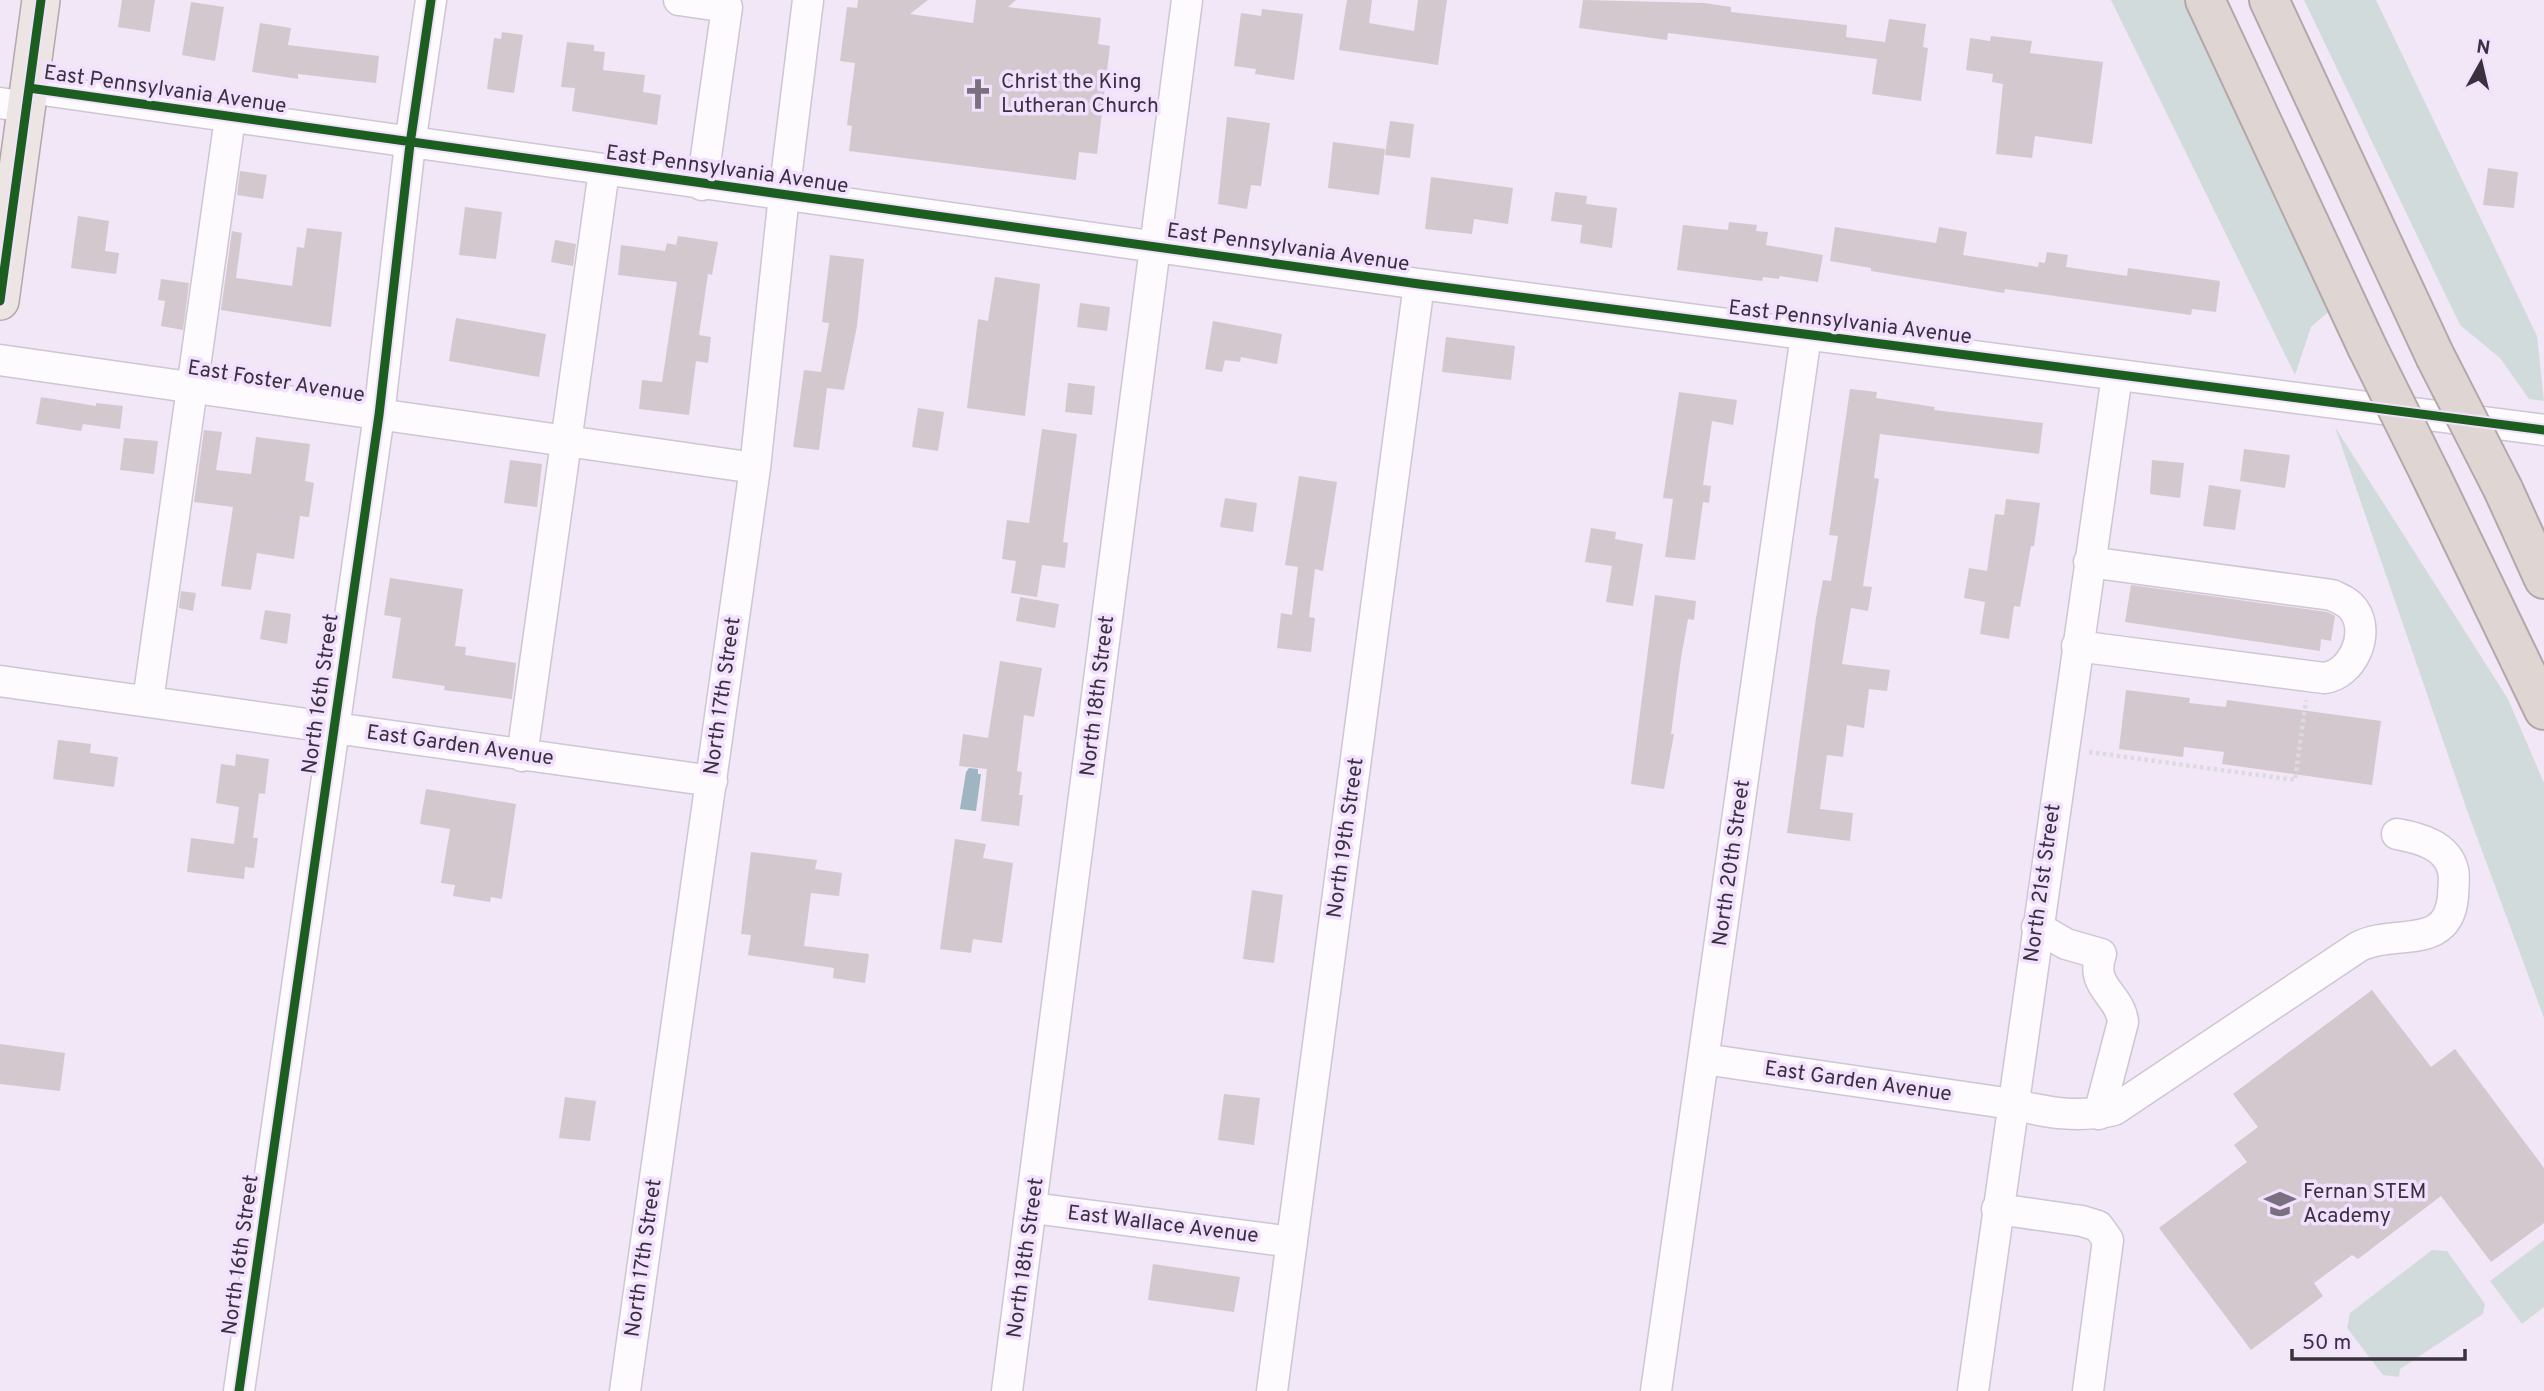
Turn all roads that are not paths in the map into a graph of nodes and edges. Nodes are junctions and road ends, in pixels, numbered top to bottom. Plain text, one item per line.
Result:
1 (41, 0) edge
2 (431, 0) edge
3 (679, 0) edge
4 (808, 0) edge
5 (1187, 0) edge
6 (2206, 0) edge
7 (2269, 0) edge
8 (19, 99) edge
9 (230, 118) junction
10 (410, 144) junction
11 (604, 171) junction
12 (702, 185) junction
13 (784, 195) junction
14 (1155, 248) junction
15 (1419, 284) junction
16 (0, 301) edge
17 (1806, 335) junction
18 (0, 360) edge
19 (2117, 375) junction
20 (192, 387) junction
21 (379, 415) junction
22 (2544, 430) edge
23 (566, 440) junction
24 (755, 468) junction
25 (2089, 562) junction
26 (2544, 579) edge
27 (2505, 630) junction
28 (2077, 646) junction
29 (0, 681) edge
30 (148, 701) junction
31 (2544, 710) edge
32 (2544, 726) edge
33 (334, 728) junction
34 (522, 755) junction
35 (712, 781) junction
36 (2397, 834) dead end
37 (2036, 927) junction
38 (1704, 1059) junction
39 (2012, 1104) junction
40 (2099, 1114) junction
41 (1033, 1208) junction
42 (1997, 1209) junction
43 (1292, 1242) junction
44 (239, 1391) edge
45 (625, 1391) edge
46 (1007, 1391) edge
47 (1272, 1391) edge
48 (1656, 1391) edge
49 (1973, 1391) edge
50 (2088, 1391) edge

1 - 8 main road
2 - 10 street, North 16th Street
3 - 12 street
4 - 13 street, North 17th Street
5 - 14 street, North 18th Street
6 - 27 highway, bridge
7 - 26 highway, bridge
8 - 9 street, East Pennsylvania Avenue
8 - 16 main road
9 - 10 street, East Pennsylvania Avenue
9 - 20 street
10 - 11 street, East Pennsylvania Avenue
10 - 21 street, North 16th Street
11 - 12 street, East Pennsylvania Avenue
11 - 23 street
12 - 13 street, East Pennsylvania Avenue
13 - 14 street, East Pennsylvania Avenue
13 - 24 street, North 17th Street
14 - 15 street, East Pennsylvania Avenue
14 - 41 street, North 18th Street
15 - 17 street, East Pennsylvania Avenue
15 - 43 street, North 19th Street
17 - 19 street, East Pennsylvania Avenue
17 - 38 street, North 20th Street
18 - 20 street, East Foster Avenue
19 - 22 street, East Pennsylvania Avenue
19 - 25 street, North 21st Street
20 - 21 street, East Foster Avenue
20 - 30 street
21 - 23 street, East Foster Avenue
21 - 33 street, North 16th Street
23 - 24 street, East Foster Avenue
23 - 34 street
24 - 35 street, North 17th Street
25 - 28 street, North 21st Street
25 - 28 street
27 - 31 highway
27 - 32 highway
28 - 37 street, North 21st Street
29 - 30 street, East Garden Avenue
30 - 33 street, East Garden Avenue
33 - 34 street, East Garden Avenue
33 - 44 street, North 16th Street
34 - 35 street, East Garden Avenue
35 - 45 street, North 17th Street
36 - 40 street
37 - 39 street, North 21st Street
37 - 40 street
38 - 39 street, East Garden Avenue
38 - 48 street, North 20th Street
39 - 40 street, East Garden Avenue
39 - 42 street, North 21st Street
41 - 43 street, East Wallace Avenue
41 - 46 street, North 18th Street
42 - 49 street, North 21st Street
42 - 50 street
43 - 47 street, North 19th Street

